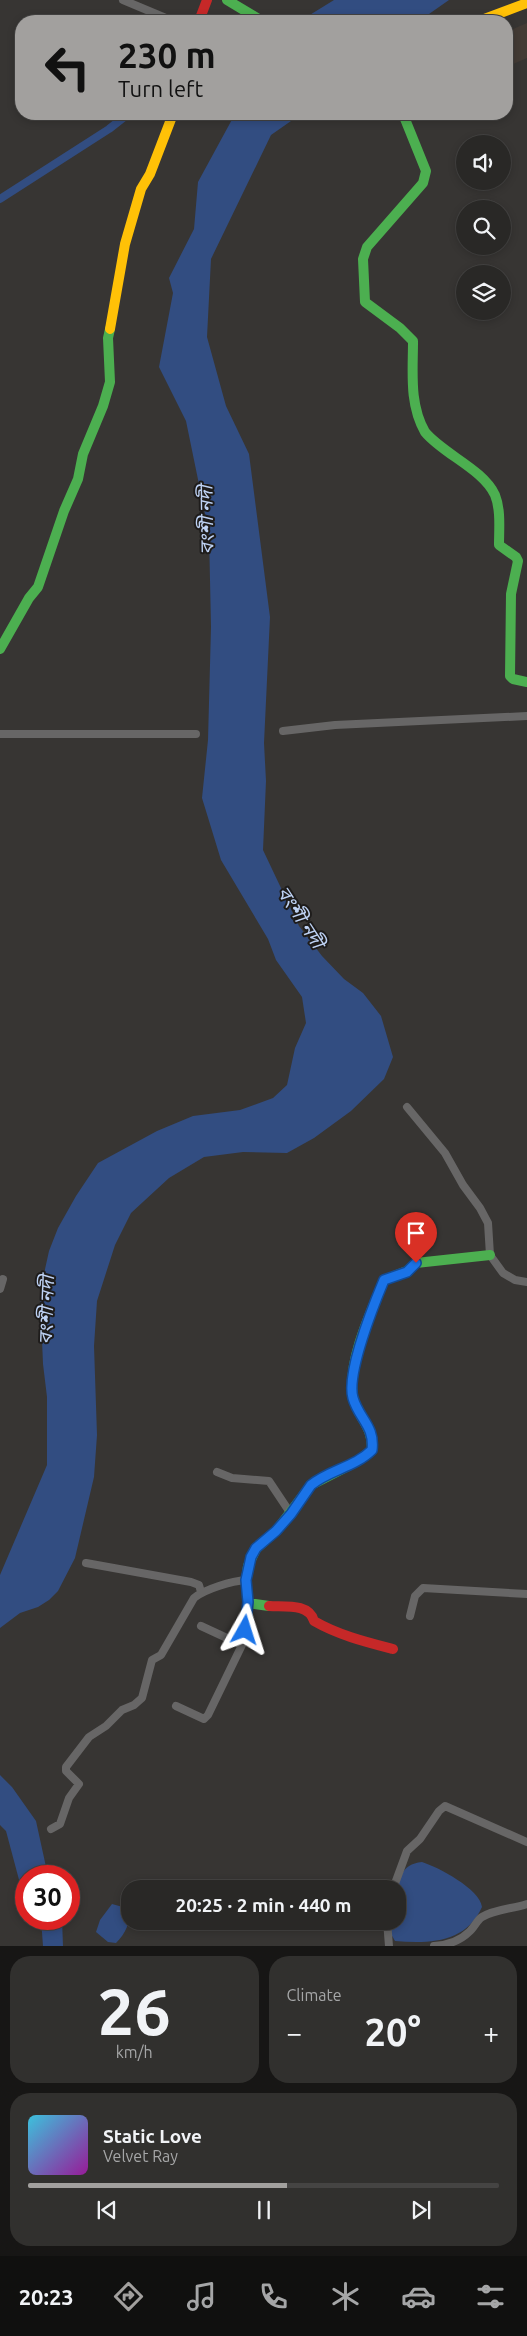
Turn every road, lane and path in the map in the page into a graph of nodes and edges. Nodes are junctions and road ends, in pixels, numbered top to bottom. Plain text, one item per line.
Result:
1 (123, 0) edge
2 (207, 0) edge
3 (234, 0) edge
4 (527, 3) edge
5 (159, 15) edge
6 (201, 15) edge
7 (254, 15) edge
8 (492, 15) edge
9 (171, 120) edge
10 (405, 120) edge
11 (0, 649) edge
12 (527, 682) edge
13 (527, 716) edge
14 (283, 731) dead end
15 (0, 734) edge
16 (196, 734) dead end
17 (407, 1107) dead end
18 (490, 1255) junction
19 (3, 1279) dead end
20 (527, 1282) edge
21 (0, 1289) edge
22 (217, 1472) dead end
23 (291, 1514) junction
24 (86, 1563) dead end
25 (246, 1580) junction
26 (202, 1592) junction
27 (527, 1594) edge
28 (248, 1602) junction
29 (410, 1616) dead end
30 (201, 1626) dead end
31 (242, 1645) junction
32 (393, 1649) dead end
33 (176, 1706) dead end
34 (51, 1829) dead end
35 (527, 1842) edge
36 (396, 1880) edge
37 (527, 1904) edge
38 (388, 1930) edge
39 (389, 1946) edge
40 (434, 1946) edge

1 - 5 street
2 - 6 street
3 - 7 street
4 - 8 street
9 - 11 street
10 - 12 street
13 - 14 street
15 - 16 street
17 - 18 street
18 - 20 street
18 - 23 street
19 - 21 street
22 - 23 street
23 - 25 street
24 - 26 street
25 - 26 street
25 - 28 street
26 - 34 street
27 - 29 street
28 - 31 street
28 - 32 street
30 - 31 street
31 - 33 street
35 - 36 street
37 - 40 street
38 - 39 street

